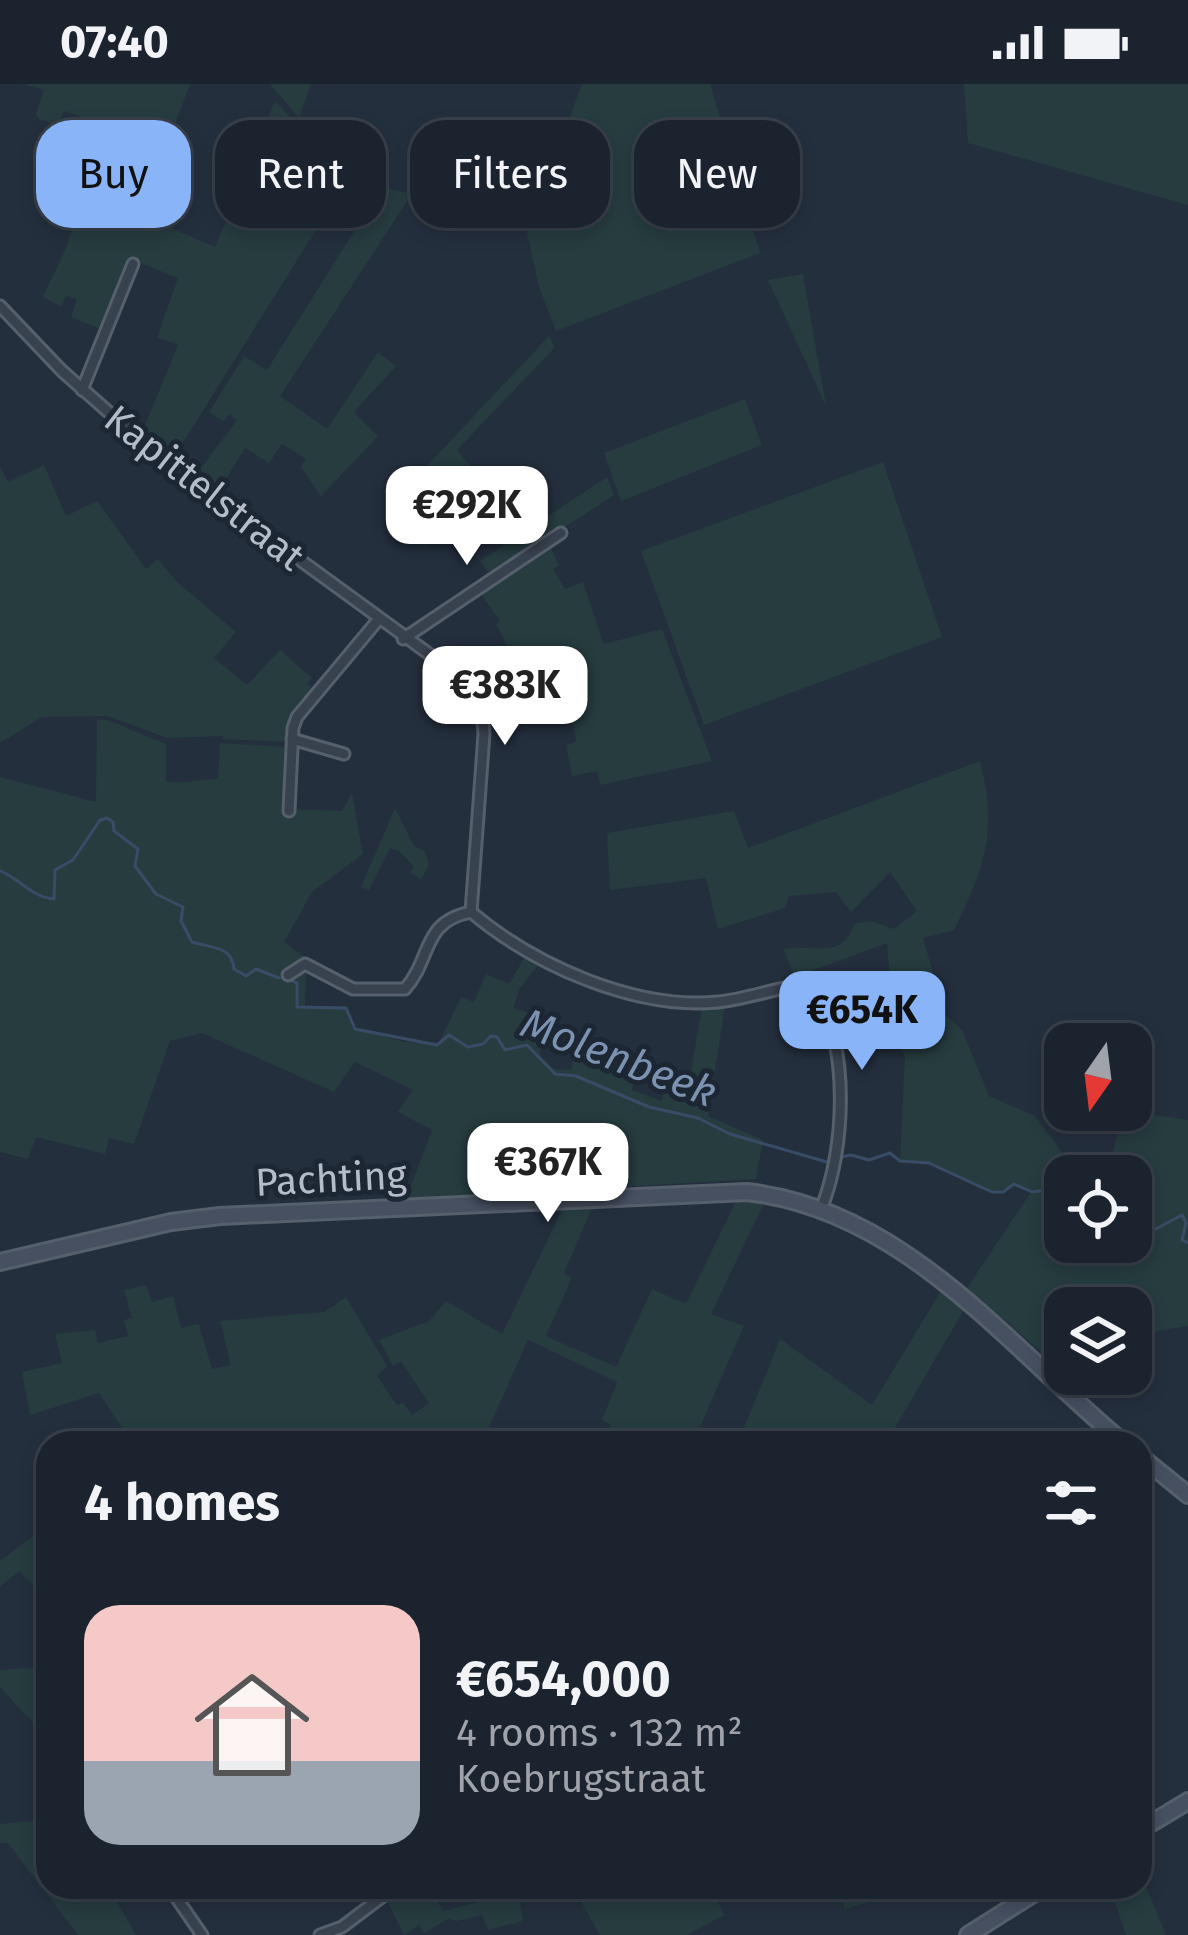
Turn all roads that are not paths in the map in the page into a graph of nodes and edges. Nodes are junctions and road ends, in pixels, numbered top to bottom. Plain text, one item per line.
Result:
1 (133, 264) dead end
2 (0, 306) edge
3 (82, 390) junction
4 (561, 533) dead end
5 (378, 620) junction
6 (403, 639) junction
7 (292, 739) junction
8 (344, 754) dead end
9 (290, 811) dead end
10 (471, 912) junction
11 (288, 975) dead end
12 (821, 1209) junction
13 (0, 1262) edge
14 (1110, 1431) edge
15 (1152, 1466) edge
16 (1188, 1496) edge
17 (1188, 1802) edge
18 (1152, 1823) edge
19 (177, 1899) edge
20 (378, 1899) edge
21 (1025, 1899) edge
22 (202, 1935) edge
23 (325, 1935) edge
24 (968, 1935) edge

1 - 3 street
2 - 3 street, Kapittelstraat
3 - 5 street, Kapittelstraat
4 - 6 street
5 - 6 street, Kapittelstraat
5 - 7 street
6 - 10 street, Kapittelstraat
7 - 8 street
7 - 9 street
10 - 11 street
10 - 12 street
12 - 13 main road, Pachting
12 - 14 main road, Pachting
15 - 16 main road
17 - 18 main road
19 - 22 street
20 - 23 street
21 - 24 main road

